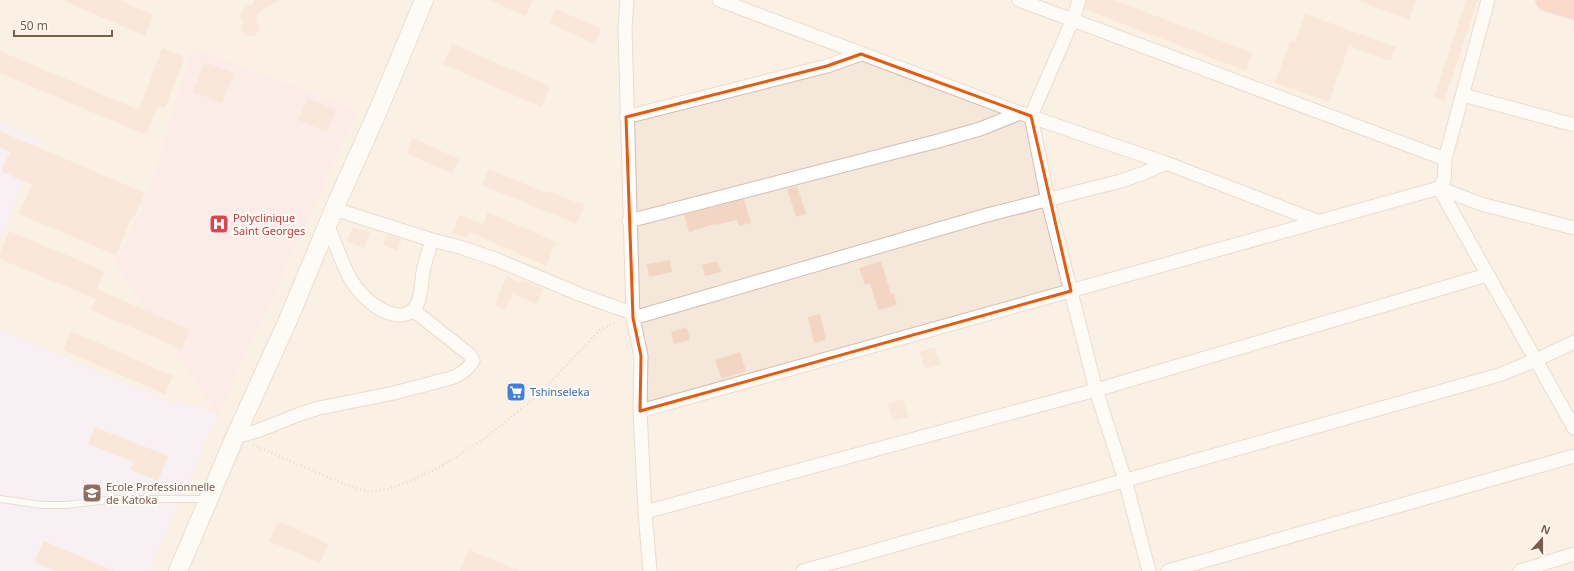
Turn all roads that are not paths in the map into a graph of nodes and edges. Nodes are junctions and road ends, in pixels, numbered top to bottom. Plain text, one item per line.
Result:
1 (424, 0) edge
2 (627, 0) edge
3 (720, 0) edge
4 (1020, 0) edge
5 (1079, 0) edge
6 (1488, 0) edge
7 (1547, 0) edge
8 (1574, 8) edge
9 (1073, 19) junction
10 (861, 54) junction
11 (1463, 95) junction
12 (1025, 115) junction
13 (626, 117) junction
14 (1574, 125) edge
15 (1445, 159) junction
16 (1166, 163) junction
17 (1439, 188) junction
18 (1048, 201) junction
19 (330, 217) junction
20 (629, 221) junction
21 (1317, 221) junction
22 (1574, 228) edge
23 (432, 240) junction
24 (1487, 275) junction
25 (1071, 291) junction
26 (413, 310) junction
27 (633, 316) junction
28 (1574, 342) edge
29 (1536, 360) junction
30 (1096, 390) junction
31 (640, 411) junction
32 (1574, 428) edge
33 (235, 437) junction
34 (1574, 456) edge
35 (1125, 480) junction
36 (0, 499) edge
37 (209, 499) junction
38 (645, 512) junction
39 (1574, 554) edge
40 (178, 571) edge
41 (650, 571) edge
42 (803, 571) edge
43 (1149, 571) edge
44 (1168, 571) edge
45 (1520, 571) edge

1 - 19 street
2 - 13 street
3 - 10 street
4 - 9 street
5 - 9 street
6 - 11 street
7 - 8 highway
9 - 12 street
9 - 15 street
10 - 12 street
10 - 13 street
11 - 14 street
11 - 15 street
12 - 16 street
12 - 18 street
12 - 20 street
13 - 20 street
15 - 17 street
16 - 18 street
16 - 21 street
17 - 21 street
17 - 22 street
17 - 24 street
18 - 25 street
18 - 27 street
19 - 23 street
19 - 26 street
19 - 33 street
20 - 27 street
21 - 25 street
23 - 26 street
23 - 27 street
24 - 29 street
24 - 30 street
25 - 30 street
25 - 31 street
26 - 33 street
27 - 31 street
28 - 29 street
29 - 32 street
29 - 35 street
30 - 35 street
30 - 38 street
31 - 38 street
33 - 37 street
34 - 44 street
35 - 42 street
35 - 43 street
36 - 37 lane
37 - 40 street
38 - 41 street
39 - 45 street

